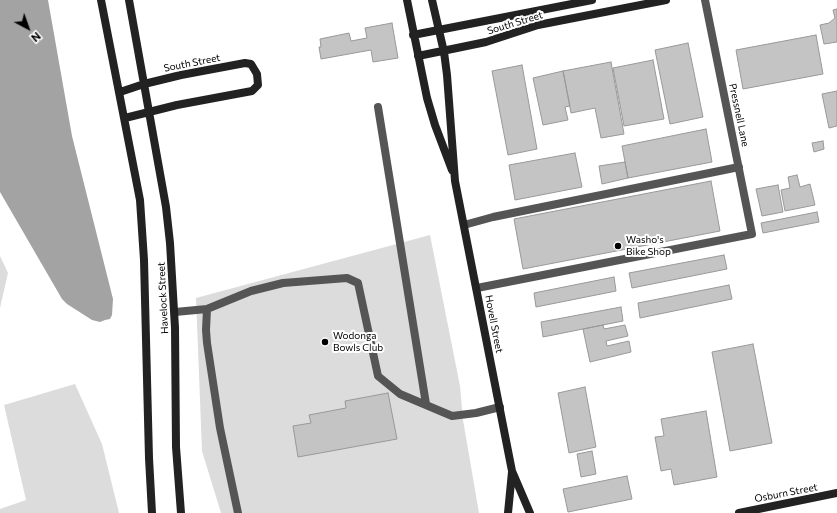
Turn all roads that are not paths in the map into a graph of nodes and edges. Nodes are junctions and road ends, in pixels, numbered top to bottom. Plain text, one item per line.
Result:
1 (101, 0) edge
2 (128, 0) edge
3 (407, 0) edge
4 (432, 0) edge
5 (592, 0) edge
6 (666, 0) edge
7 (705, 0) edge
8 (439, 29) junction
9 (414, 35) junction
10 (444, 52) junction
11 (418, 56) junction
12 (144, 84) junction
13 (120, 92) junction
14 (378, 107) dead end
15 (150, 112) junction
16 (125, 118) junction
17 (739, 167) junction
18 (455, 181) junction
19 (464, 225) junction
20 (477, 288) junction
21 (207, 309) junction
22 (175, 312) junction
23 (426, 404) junction
24 (500, 407) junction
25 (512, 471) junction
26 (837, 493) edge
27 (152, 513) edge
28 (181, 513) edge
29 (238, 513) edge
30 (508, 513) edge
31 (530, 513) edge
32 (739, 513) edge

1 - 13 street, Havelock Street
2 - 12 street, Havelock Street
3 - 9 street, Hovell Street
4 - 8 street, Hovell Street
5 - 8 street, South Street
6 - 10 street, South Street
7 - 17 lane, Pressnell Lane
8 - 9 street, South Street
8 - 10 street, Hovell Street
9 - 11 street, Hovell Street
10 - 11 street, South Street
10 - 18 street, Hovell Street
11 - 18 street, Hovell Street
12 - 13 street
12 - 15 street, Havelock Street
12 - 15 street, South Street
13 - 16 street, Havelock Street
14 - 23 lane
15 - 16 street
15 - 22 street, Havelock Street
16 - 27 street, Havelock Street
17 - 19 lane
17 - 20 lane, Pressnell Lane
18 - 19 street, Hovell Street
19 - 20 street, Hovell Street
20 - 24 street, Hovell Street
21 - 22 lane
21 - 23 lane
21 - 29 lane
22 - 28 street, Havelock Street
23 - 24 lane
24 - 25 street, Hovell Street
25 - 30 street, Hovell Street
25 - 31 street, Hovell Street
26 - 32 street, Osburn Street

